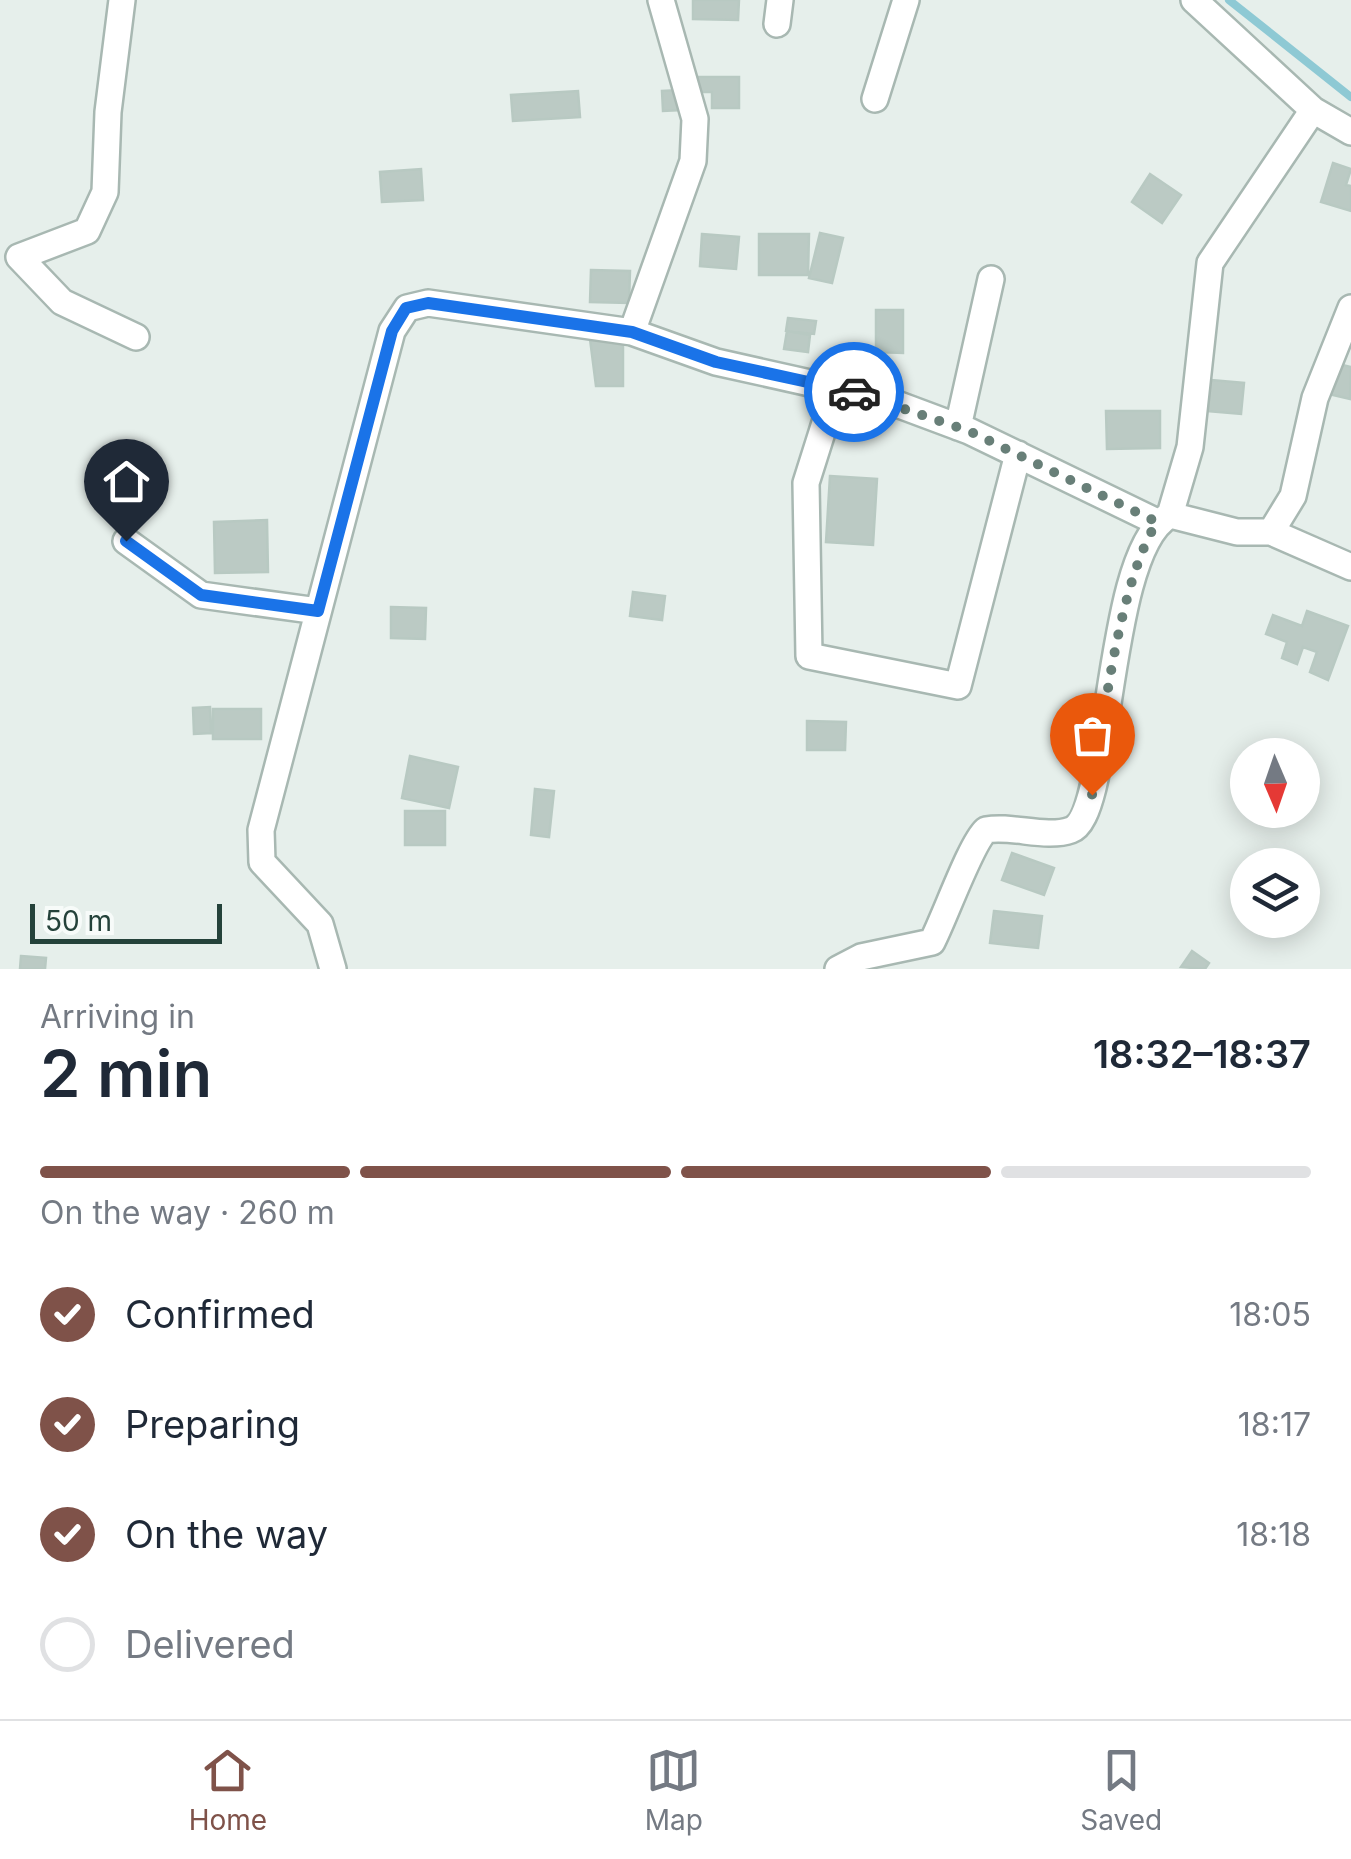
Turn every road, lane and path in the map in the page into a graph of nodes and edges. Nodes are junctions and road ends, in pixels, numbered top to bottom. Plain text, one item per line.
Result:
1 (122, 0) edge
2 (661, 0) edge
3 (906, 0) edge
4 (1194, 0) edge
5 (875, 99) dead end
6 (1312, 110) junction
7 (1351, 132) edge
8 (992, 279) dead end
9 (1351, 308) edge
10 (632, 332) junction
11 (136, 337) dead end
12 (836, 388) junction
13 (958, 427) junction
14 (1018, 454) junction
15 (1163, 518) junction
16 (1271, 532) junction
17 (126, 541) dead end
18 (1351, 567) edge
19 (318, 611) junction
20 (854, 965) edge
21 (333, 969) edge

1 - 11 street
2 - 10 street
3 - 5 street
4 - 6 street
6 - 7 street
6 - 15 street
8 - 13 street
9 - 16 street
10 - 12 street
10 - 19 street
12 - 13 street
12 - 14 street
13 - 14 street
14 - 15 street
15 - 16 street
15 - 20 street
16 - 18 street
17 - 19 street
19 - 21 street

